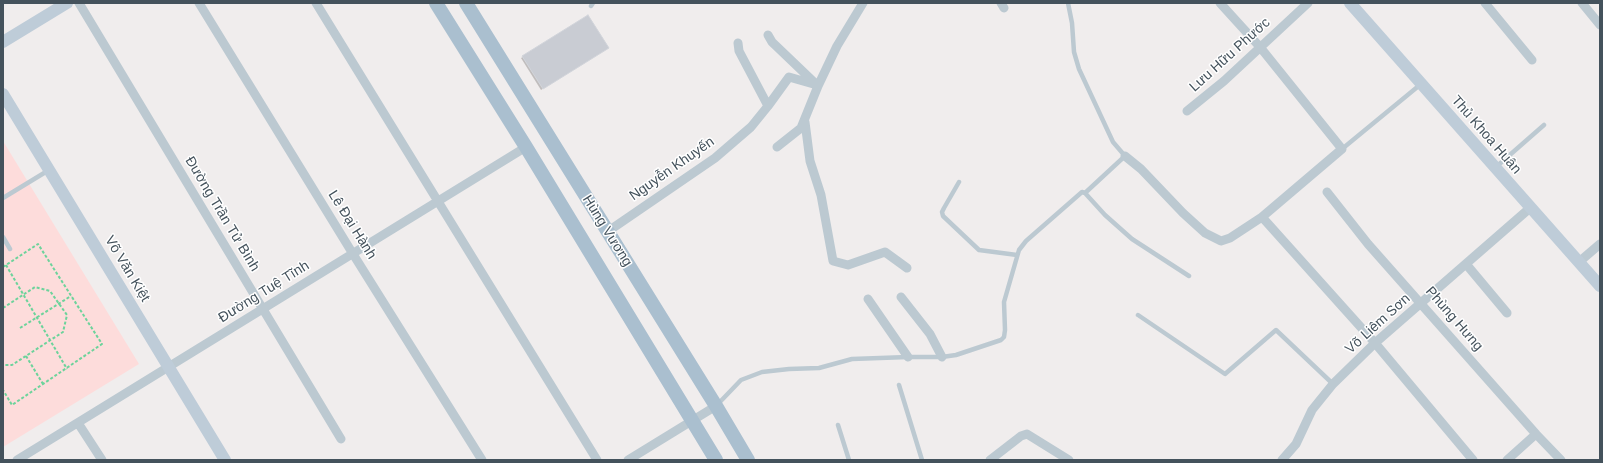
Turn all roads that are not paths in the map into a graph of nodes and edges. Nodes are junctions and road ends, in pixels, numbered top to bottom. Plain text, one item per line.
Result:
1 (67, 3) edge
2 (79, 3) edge
3 (199, 3) edge
4 (316, 3) edge
5 (436, 3) edge
6 (466, 3) edge
7 (863, 3) edge
8 (1068, 3) edge
9 (1220, 3) edge
10 (1308, 3) edge
11 (1350, 3) edge
12 (1485, 3) edge
13 (1582, 3) edge
14 (1600, 25) edge
15 (768, 36) dead end
16 (3, 42) edge
17 (738, 43) dead end
18 (1260, 47) junction
19 (1532, 60) dead end
20 (1421, 84) junction
21 (818, 86) junction
22 (3, 94) edge
23 (768, 106) junction
24 (1188, 111) dead end
25 (805, 122) junction
26 (1544, 125) dead end
27 (526, 147) junction
28 (777, 147) dead end
29 (1342, 149) junction
30 (1125, 156) junction
31 (1495, 168) junction
32 (49, 170) junction
33 (958, 182) dead end
34 (1327, 192) dead end
35 (1085, 193) junction
36 (3, 198) edge
37 (438, 202) junction
38 (1530, 208) junction
39 (1262, 217) junction
40 (607, 232) junction
41 (3, 237) edge
42 (1600, 244) edge
43 (10, 249) dead end
44 (353, 254) junction
45 (1017, 255) junction
46 (1579, 262) junction
47 (1466, 264) junction
48 (907, 268) dead end
49 (1190, 276) dead end
50 (1600, 286) edge
51 (902, 297) dead end
52 (868, 299) dead end
53 (1422, 304) junction
54 (263, 309) junction
55 (1507, 313) dead end
56 (1138, 315) dead end
57 (1375, 344) junction
58 (908, 357) junction
59 (942, 357) junction
60 (169, 367) junction
61 (1333, 384) junction
62 (899, 385) dead end
63 (716, 406) junction
64 (692, 421) junction
65 (78, 423) junction
66 (838, 425) dead end
67 (1536, 434) junction
68 (341, 439) dead end
69 (17, 460) edge
70 (102, 460) edge
71 (226, 460) edge
72 (482, 460) edge
73 (597, 460) edge
74 (628, 460) edge
75 (716, 460) edge
76 (748, 460) edge
77 (849, 460) edge
78 (922, 460) edge
79 (990, 460) edge
80 (1069, 460) edge
81 (1282, 460) edge
82 (1473, 460) edge
83 (1507, 460) edge
84 (1561, 460) edge

1 - 16 street
2 - 54 street, Đường Trần Tử Bình
3 - 44 street, Lê Đại Hành
4 - 37 street
5 - 27 main road, Hùng Vương
6 - 40 main road, Hùng Vương
7 - 21 street
8 - 30 lane
9 - 18 street
10 - 18 street, Lưu Hữu Phước
11 - 20 street, Thủ Khoa Huân
12 - 19 street
13 - 14 street
15 - 21 street
17 - 23 street
18 - 24 street, Lưu Hữu Phước
18 - 29 street
20 - 29 lane
20 - 31 street, Thủ Khoa Huân
21 - 23 street, Nguyễn Khuyến
21 - 25 street
22 - 32 street, Võ Văn Kiệt
23 - 40 street, Nguyễn Khuyến
25 - 28 street
25 - 48 street
26 - 31 lane
27 - 37 street, Đường Tuệ Tĩnh
27 - 64 main road, Hùng Vương
29 - 39 street
30 - 35 lane
30 - 39 street
31 - 38 street, Thủ Khoa Huân
32 - 36 lane
32 - 60 street, Võ Văn Kiệt
33 - 45 lane
34 - 53 street, Phùng Hưng
35 - 45 lane
35 - 49 lane
37 - 44 street, Đường Tuệ Tĩnh
37 - 73 street
38 - 46 street, Thủ Khoa Huân
38 - 47 street, Võ Liêm Sơn
39 - 57 street
40 - 63 main road, Hùng Vương
41 - 43 lane
42 - 46 street
44 - 54 street, Đường Tuệ Tĩnh
44 - 72 street, Lê Đại Hành
45 - 59 lane
46 - 50 street, Thủ Khoa Huân
47 - 53 street, Võ Liêm Sơn
47 - 55 street
51 - 59 street
52 - 58 street
53 - 57 street, Võ Liêm Sơn
53 - 67 street, Phùng Hưng
54 - 60 street, Đường Tuệ Tĩnh
54 - 68 street, Đường Trần Tử Bình
56 - 61 lane
57 - 61 street, Võ Liêm Sơn
57 - 82 street
58 - 59 lane
58 - 63 lane
60 - 65 street, Đường Tuệ Tĩnh
60 - 71 street, Võ Văn Kiệt
61 - 81 street, Võ Liêm Sơn
62 - 78 lane
63 - 64 street
63 - 76 main road, Hùng Vương
64 - 74 street
64 - 75 main road, Hùng Vương
65 - 69 street, Đường Tuệ Tĩnh
65 - 70 street
66 - 77 lane
67 - 83 street
67 - 84 street, Phùng Hưng
79 - 80 street

